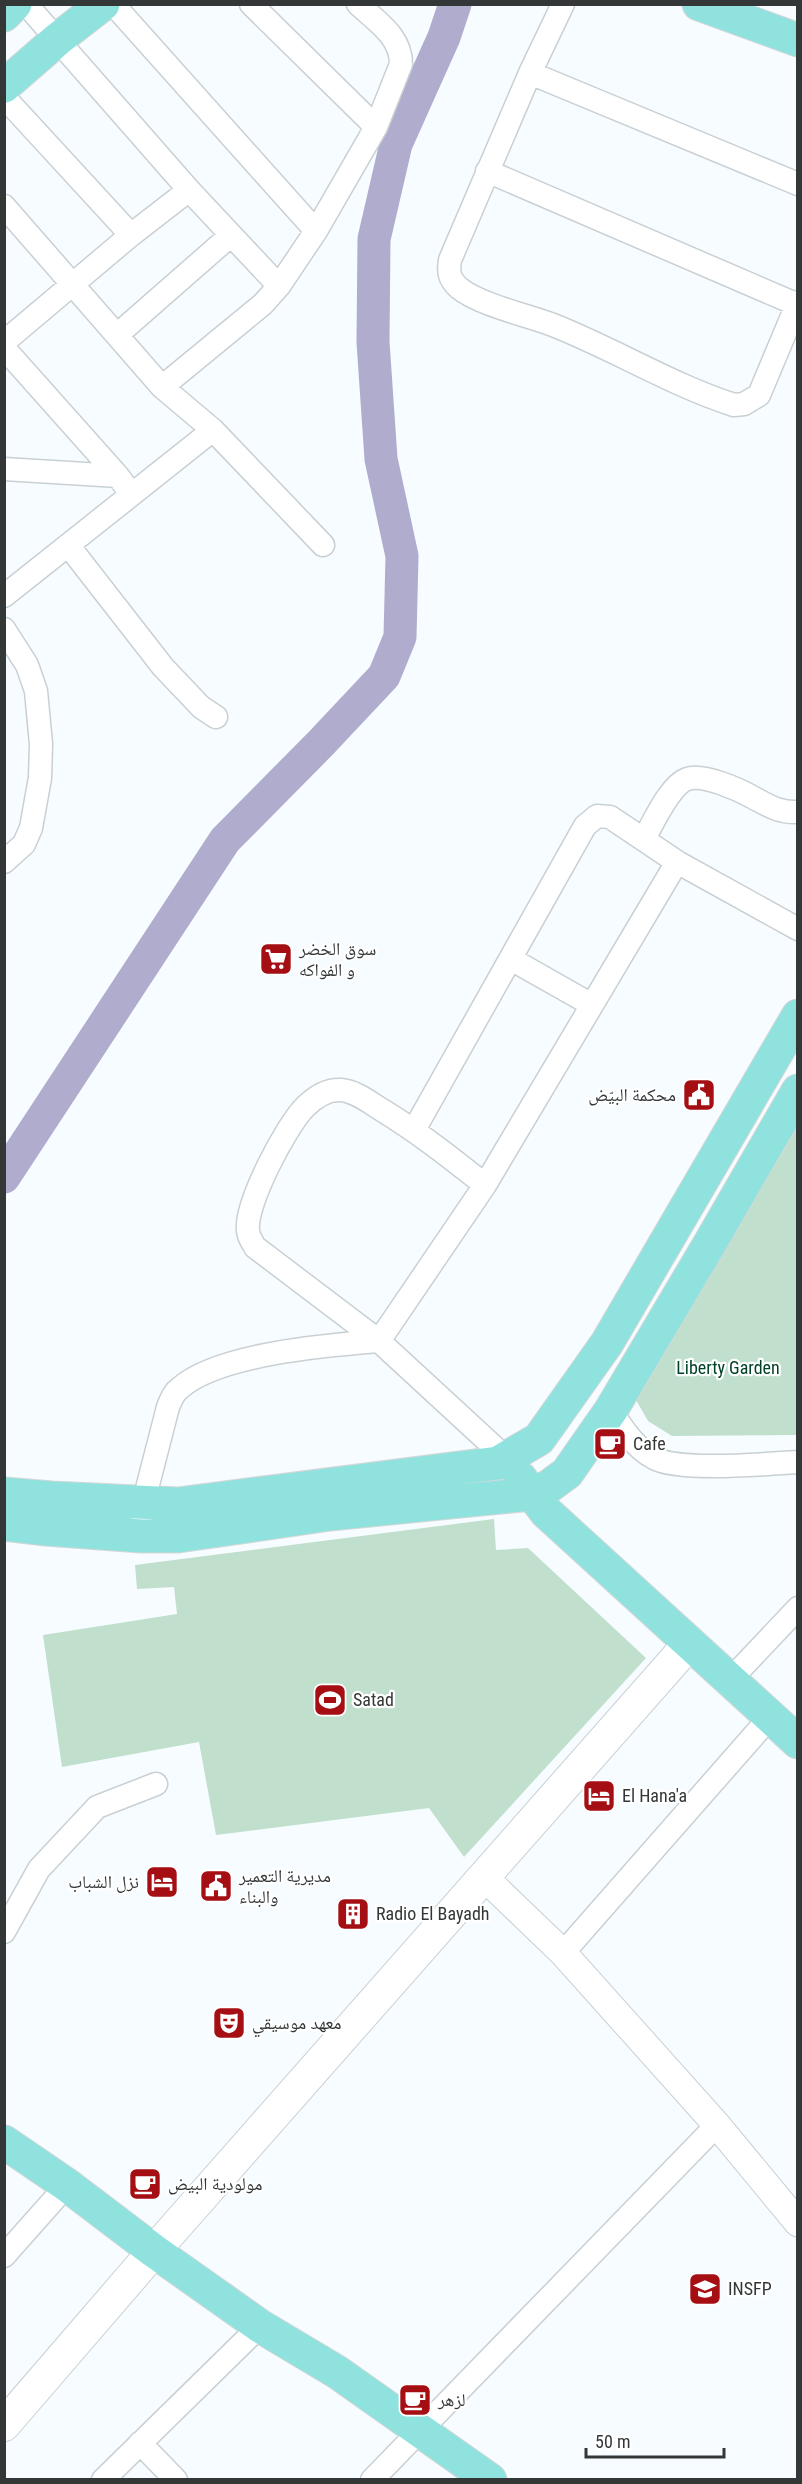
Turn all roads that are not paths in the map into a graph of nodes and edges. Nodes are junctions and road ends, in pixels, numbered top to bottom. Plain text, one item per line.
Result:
1 (15, 4) edge
2 (26, 4) edge
3 (103, 4) edge
4 (113, 4) edge
5 (251, 4) edge
6 (358, 4) edge
7 (563, 4) edge
8 (715, 7) edge
9 (4, 15) edge
10 (58, 39) junction
11 (798, 40) edge
12 (530, 73) junction
13 (4, 86) edge
14 (4, 97) edge
15 (376, 127) junction
16 (487, 171) junction
17 (798, 184) edge
18 (189, 190) junction
19 (4, 206) edge
20 (316, 231) junction
21 (131, 235) junction
22 (230, 236) junction
23 (75, 285) junction
24 (279, 286) junction
25 (797, 304) edge
26 (117, 335) junction
27 (4, 342) edge
28 (4, 348) edge
29 (162, 387) junction
30 (213, 430) junction
31 (4, 469) edge
32 (125, 485) junction
33 (68, 545) junction
34 (323, 545) dead end
35 (4, 596) edge
36 (6, 633) edge
37 (216, 717) dead end
38 (798, 812) edge
39 (644, 839) junction
40 (4, 862) edge
41 (677, 862) junction
42 (798, 929) edge
43 (511, 959) junction
44 (592, 1005) junction
45 (798, 1016) edge
46 (787, 1062) edge
47 (798, 1090) edge
48 (414, 1130) junction
49 (485, 1185) junction
50 (379, 1341) junction
51 (611, 1410) junction
52 (507, 1459) junction
53 (798, 1462) edge
54 (4, 1494) edge
55 (531, 1494) junction
56 (142, 1520) junction
57 (4, 1524) edge
58 (798, 1608) edge
59 (689, 1644) junction
60 (730, 1680) junction
61 (771, 1716) junction
62 (798, 1742) edge
63 (156, 1784) dead end
64 (485, 1878) junction
65 (4, 1932) edge
66 (563, 1953) junction
67 (717, 2125) junction
68 (4, 2142) edge
69 (67, 2185) junction
70 (798, 2223) edge
71 (154, 2251) junction
72 (4, 2256) edge
73 (260, 2326) junction
74 (4, 2425) edge
75 (420, 2430) junction
76 (140, 2443) junction
77 (103, 2480) edge
78 (176, 2480) edge
79 (372, 2480) edge
80 (490, 2480) edge

1 - 9 main road
2 - 10 street
3 - 10 main road
4 - 20 street
5 - 15 street
6 - 15 street
7 - 12 street
8 - 11 main road
10 - 13 main road
10 - 18 street
12 - 16 street
12 - 17 street
14 - 21 street
15 - 20 street
16 - 25 street
16 - 25 street
18 - 21 street
18 - 22 street
19 - 23 street
20 - 24 street
21 - 23 street
22 - 24 street
22 - 26 street
23 - 26 street
23 - 27 street
24 - 29 street
26 - 29 street
28 - 32 street
29 - 30 street
30 - 32 street
30 - 34 street
31 - 32 street
32 - 33 street
33 - 35 street
33 - 37 street
36 - 40 street
38 - 39 street
39 - 41 street
39 - 43 street
41 - 42 street
41 - 44 street
43 - 44 street
43 - 48 street
44 - 49 street
45 - 46 main road
46 - 52 main road
47 - 51 main road
48 - 49 street
48 - 50 street
49 - 50 street
50 - 52 street
50 - 56 street
51 - 53 street
51 - 55 main road
52 - 55 main road
52 - 56 main road
54 - 56 main road
55 - 56 main road
55 - 59 main road
56 - 57 main road
58 - 60 street
59 - 60 main road
59 - 64 main road
60 - 61 main road
61 - 62 main road
61 - 66 street
63 - 65 street
64 - 66 street
64 - 71 main road
66 - 67 street
67 - 70 street
67 - 75 street
68 - 69 main road
69 - 71 main road
69 - 72 street
71 - 73 main road
71 - 74 main road
73 - 75 main road
73 - 76 street
75 - 79 street
75 - 80 main road
76 - 77 street
76 - 78 street

